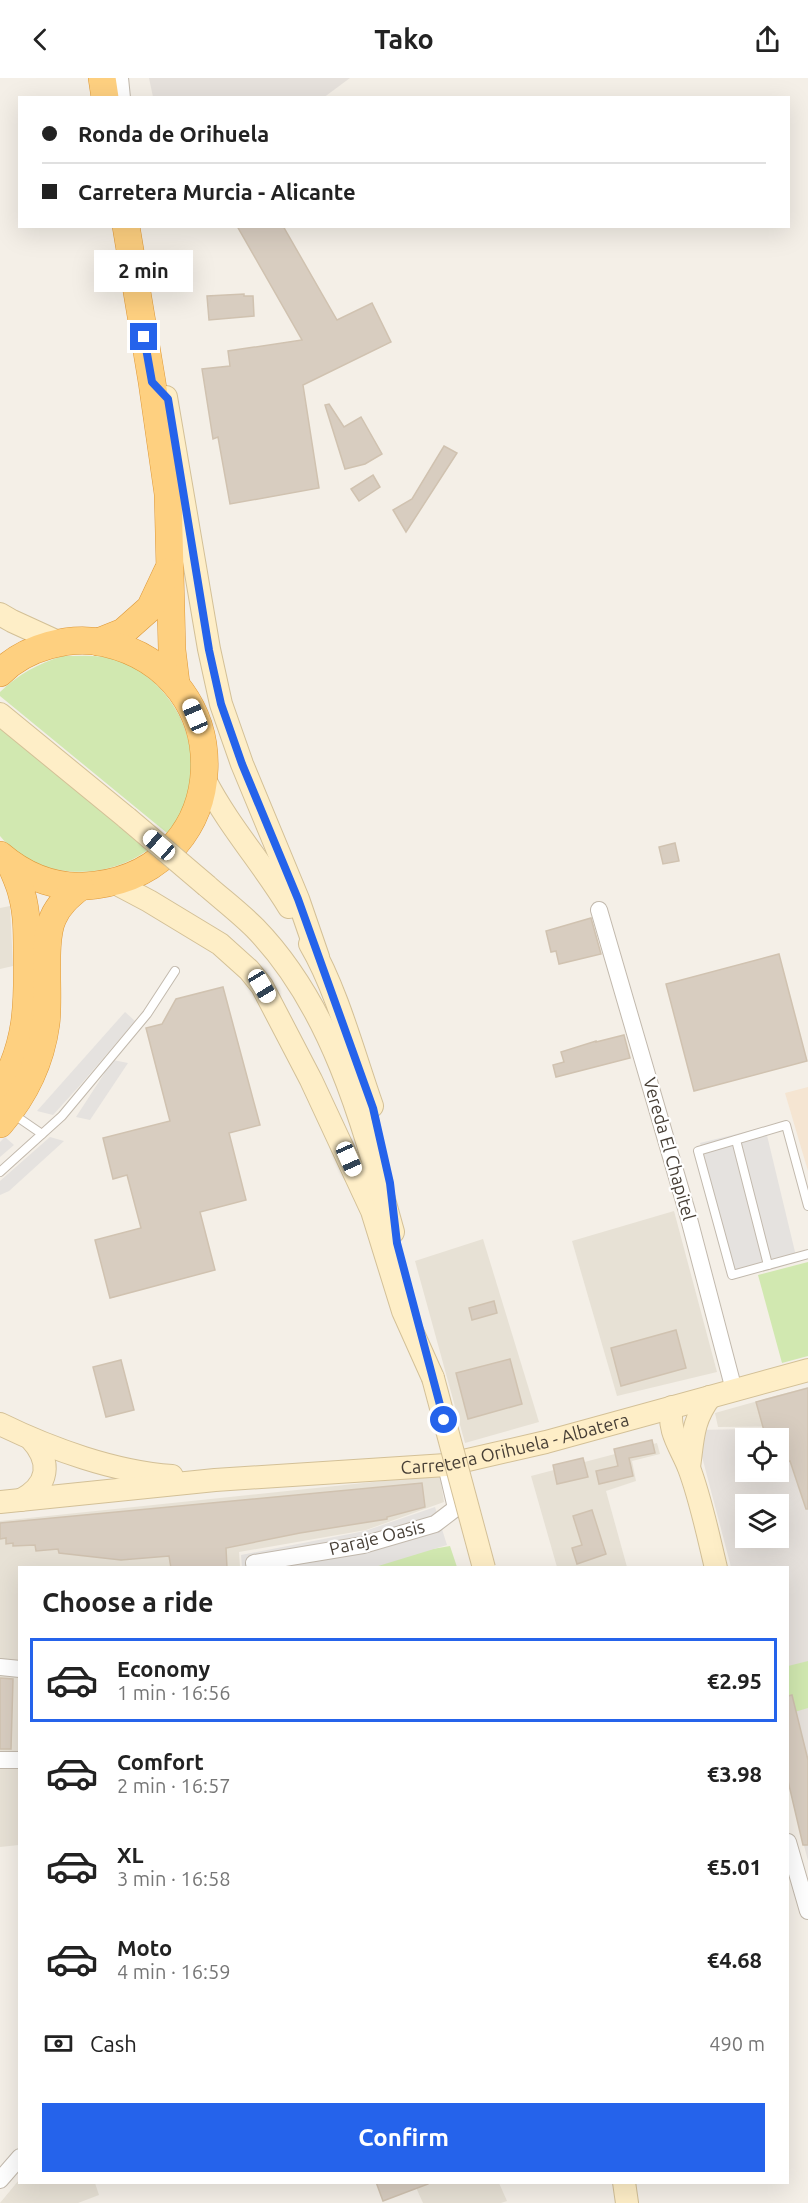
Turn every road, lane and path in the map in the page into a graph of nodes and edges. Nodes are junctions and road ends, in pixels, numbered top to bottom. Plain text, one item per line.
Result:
1 (102, 78) edge
2 (120, 78) edge
3 (105, 96) edge
4 (122, 96) edge
5 (127, 228) edge
6 (139, 228) edge
7 (146, 304) junction
8 (160, 391) junction
9 (169, 568) junction
10 (0, 614) edge
11 (60, 642) junction
12 (98, 642) junction
13 (0, 673) edge
14 (176, 683) junction
15 (0, 714) edge
16 (205, 780) junction
17 (5, 860) edge
18 (114, 883) junction
19 (80, 887) junction
20 (599, 910) dead end
21 (318, 957) junction
22 (175, 971) dead end
23 (3, 1109) edge
24 (42, 1134) junction
25 (736, 1140) junction
26 (0, 1172) edge
27 (808, 1206) edge
28 (397, 1243) junction
29 (808, 1254) edge
30 (768, 1265) junction
31 (808, 1370) edge
32 (433, 1378) junction
33 (734, 1390) junction
34 (710, 1397) junction
35 (672, 1407) junction
36 (0, 1424) edge
37 (613, 1424) junction
38 (31, 1439) junction
39 (446, 1465) junction
40 (689, 1467) junction
41 (215, 1480) junction
42 (11, 1501) edge
43 (255, 1566) edge
44 (483, 1566) edge
45 (715, 1566) edge
46 (0, 1667) edge
47 (18, 1669) edge
48 (0, 1760) edge
49 (18, 1760) edge
50 (789, 1845) edge
51 (808, 1911) edge
52 (18, 2159) edge
53 (0, 2180) edge
54 (624, 2184) edge
55 (627, 2203) edge

1 - 3 highway
2 - 4 street
5 - 7 highway
6 - 7 street
7 - 8 highway
8 - 9 highway
8 - 21 main road
9 - 12 highway
9 - 14 highway
10 - 11 main road
11 - 12 highway
11 - 13 highway
12 - 14 highway
14 - 16 highway
15 - 28 main road, bridge
16 - 18 highway
16 - 21 main road
17 - 19 highway
17 - 23 highway
18 - 19 highway
18 - 32 main road
19 - 23 highway
20 - 33 street, Vereda El Chapitel
21 - 28 main road
22 - 24 lane
23 - 24 lane
24 - 26 lane
25 - 27 lane
25 - 30 lane
25 - 30 lane
28 - 32 main road
29 - 30 lane
31 - 33 main road, Carretera Orihuela - Albatera
32 - 44 main road, bridge
33 - 34 main road, Carretera Orihuela - Albatera
34 - 35 main road, Carretera Orihuela - Albatera
34 - 40 main road
35 - 37 main road, Carretera Orihuela - Albatera
35 - 40 main road
36 - 38 main road
37 - 39 main road, Carretera Orihuela - Albatera
37 - 40 main road
38 - 41 main road
38 - 42 main road
39 - 41 main road, Carretera Orihuela - Albatera
39 - 43 street, Paraje Oasis
40 - 45 main road
41 - 42 main road
46 - 47 street
48 - 49 street
50 - 51 street
52 - 53 street
54 - 55 main road

